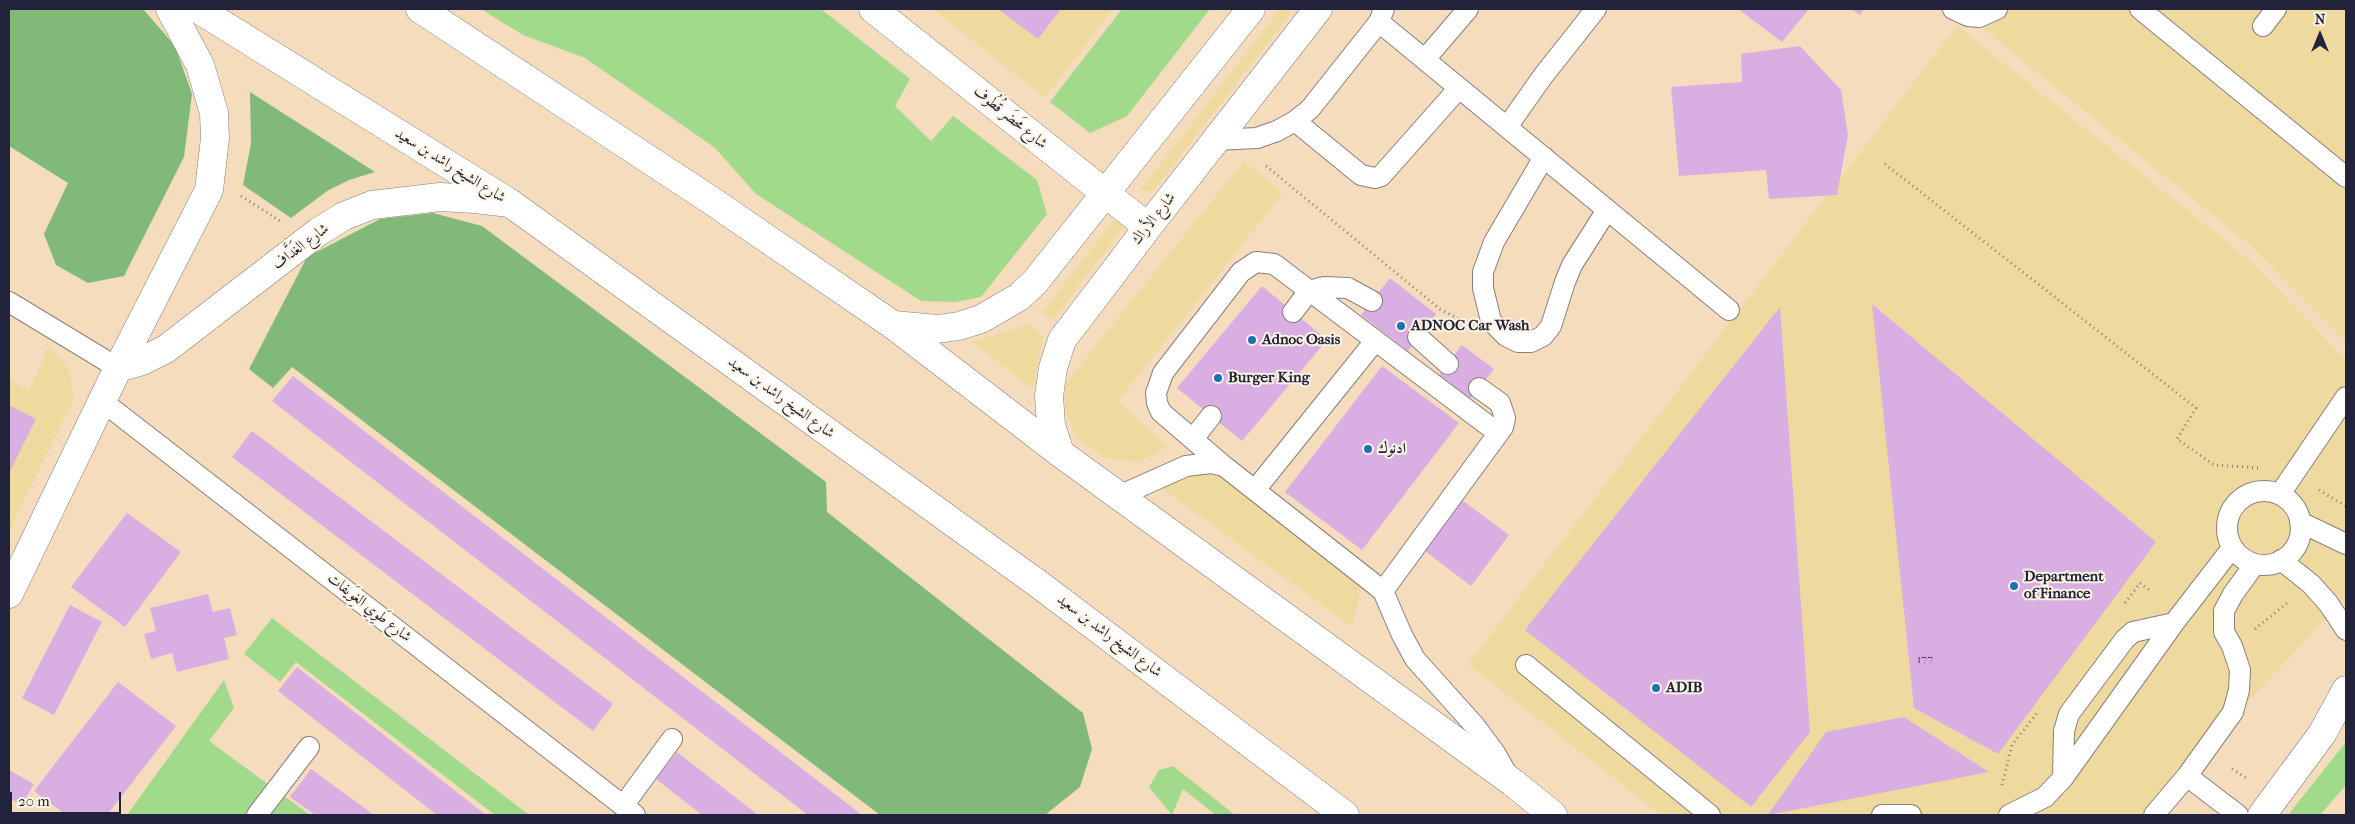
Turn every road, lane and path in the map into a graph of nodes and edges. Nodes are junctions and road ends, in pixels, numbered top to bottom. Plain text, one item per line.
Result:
1 (170, 9) edge
2 (198, 9) edge
3 (420, 9) edge
4 (873, 9) edge
5 (1251, 9) edge
6 (1318, 9) edge
7 (1468, 9) edge
8 (1596, 9) edge
9 (1954, 9) edge
10 (1997, 9) edge
11 (2140, 9) edge
12 (2276, 9) edge
13 (1381, 16) edge
14 (2263, 26) dead end
15 (1426, 58) junction
16 (1459, 88) junction
17 (1295, 121) junction
18 (1507, 127) junction
19 (1225, 140) junction
20 (1544, 157) junction
21 (1885, 164) dead end
22 (2346, 177) edge
23 (210, 183) junction
24 (1105, 193) junction
25 (510, 204) junction
26 (1607, 210) junction
27 (1148, 227) junction
28 (306, 242) junction
29 (1309, 291) junction
30 (1372, 301) dead end
31 (9, 302) edge
32 (1729, 310) dead end
33 (1293, 312) dead end
34 (893, 325) junction
35 (1498, 328) junction
36 (1418, 337) dead end
37 (1376, 341) junction
38 (1448, 364) dead end
39 (118, 368) junction
40 (1479, 388) dead end
41 (2346, 397) edge
42 (102, 401) junction
43 (1211, 416) dead end
44 (1498, 433) junction
45 (1193, 439) junction
46 (1060, 453) junction
47 (1224, 466) junction
48 (2294, 474) junction
49 (1254, 490) junction
50 (2280, 494) junction
51 (1119, 496) junction
52 (2346, 506) edge
53 (2300, 522) junction
54 (2346, 544) edge
55 (2232, 548) junction
56 (2281, 560) junction
57 (2255, 564) junction
58 (1383, 591) junction
59 (9, 594) edge
60 (2174, 623) junction
61 (2346, 630) edge
62 (1526, 665) dead end
63 (2346, 690) edge
64 (672, 739) dead end
65 (309, 747) dead end
66 (2232, 769) dead end
67 (2187, 776) junction
68 (2063, 778) junction
69 (1512, 782) junction
70 (2254, 783) dead end
71 (629, 810) edge
72 (256, 815) edge
73 (1344, 815) edge
74 (1552, 815) edge
75 (1710, 815) edge
76 (1882, 815) edge
77 (1911, 815) edge
78 (2009, 815) edge
79 (2154, 815) edge
80 (2238, 815) edge
81 (2262, 815) edge

1 - 23 main road
2 - 25 main road, شارع الشيخ راشد بن سعيد
3 - 34 main road
4 - 24 main road, شارع مَحضَر قُطُوف
5 - 24 main road
6 - 19 main road, شارع الأراك
7 - 15 lane
8 - 18 lane
9 - 10 lane
11 - 22 lane
12 - 14 lane
13 - 15 lane
13 - 17 lane
15 - 16 lane
16 - 17 lane
16 - 18 lane
17 - 19 lane
18 - 20 lane
19 - 27 main road, شارع الأراك
19 - 35 path
20 - 26 lane
20 - 35 lane
21 - 48 path
23 - 28 path
23 - 39 main road
24 - 27 main road, شارع مَحضَر قُطُوف
24 - 34 main road
25 - 28 main road, شارع الغَدَّاف
25 - 73 main road, شارع الشيخ راشد بن سعيد
26 - 32 lane
26 - 35 lane
27 - 46 main road, شارع الأراك
28 - 39 main road, شارع الغَدَّاف
29 - 30 lane
29 - 33 lane
29 - 37 lane
29 - 45 lane
31 - 39 lane
34 - 46 main road
36 - 38 lane
37 - 44 lane
37 - 49 lane
39 - 42 main road
40 - 44 lane
41 - 48 lane
42 - 59 main road
42 - 71 lane, شارع طَوِي الغِوَيفات
43 - 45 lane
44 - 58 lane
45 - 47 lane
46 - 51 main road
47 - 49 lane
47 - 51 lane
48 - 50 lane
48 - 52 path
49 - 58 lane
50 - 53 lane
50 - 55 lane
51 - 69 main road
53 - 54 lane
53 - 56 lane
55 - 57 lane
55 - 60 lane
56 - 57 lane
56 - 61 lane
57 - 67 lane
58 - 69 lane
60 - 68 lane
60 - 68 lane
62 - 75 lane
63 - 81 main road
64 - 71 lane
65 - 72 lane
66 - 70 path
67 - 79 lane
67 - 80 lane
68 - 78 lane
69 - 74 main road
76 - 77 lane

